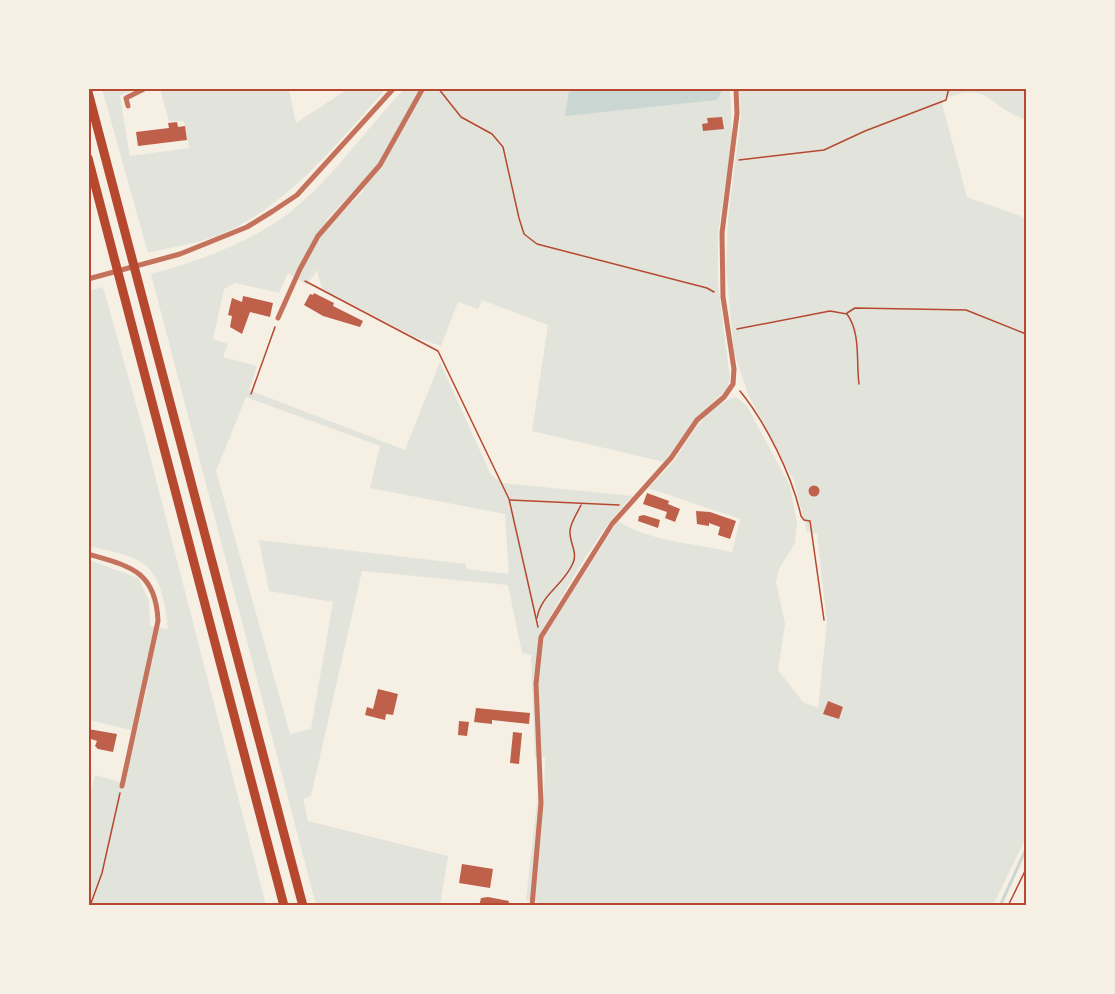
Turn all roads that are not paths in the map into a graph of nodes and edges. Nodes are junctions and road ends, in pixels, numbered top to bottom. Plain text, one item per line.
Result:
1 (146, 88) edge
2 (394, 88) edge
3 (423, 88) edge
4 (736, 88) edge
5 (88, 92) edge
6 (128, 106) dead end
7 (88, 158) edge
8 (90, 167) edge
9 (88, 279) edge
10 (278, 318) road end
11 (88, 554) edge
12 (122, 786) road end
13 (284, 906) edge
14 (303, 906) edge
15 (532, 906) edge

1 - 6 street
2 - 9 street
3 - 10 street
4 - 15 street
5 - 14 highway
7 - 8 highway
8 - 13 highway
11 - 12 street

